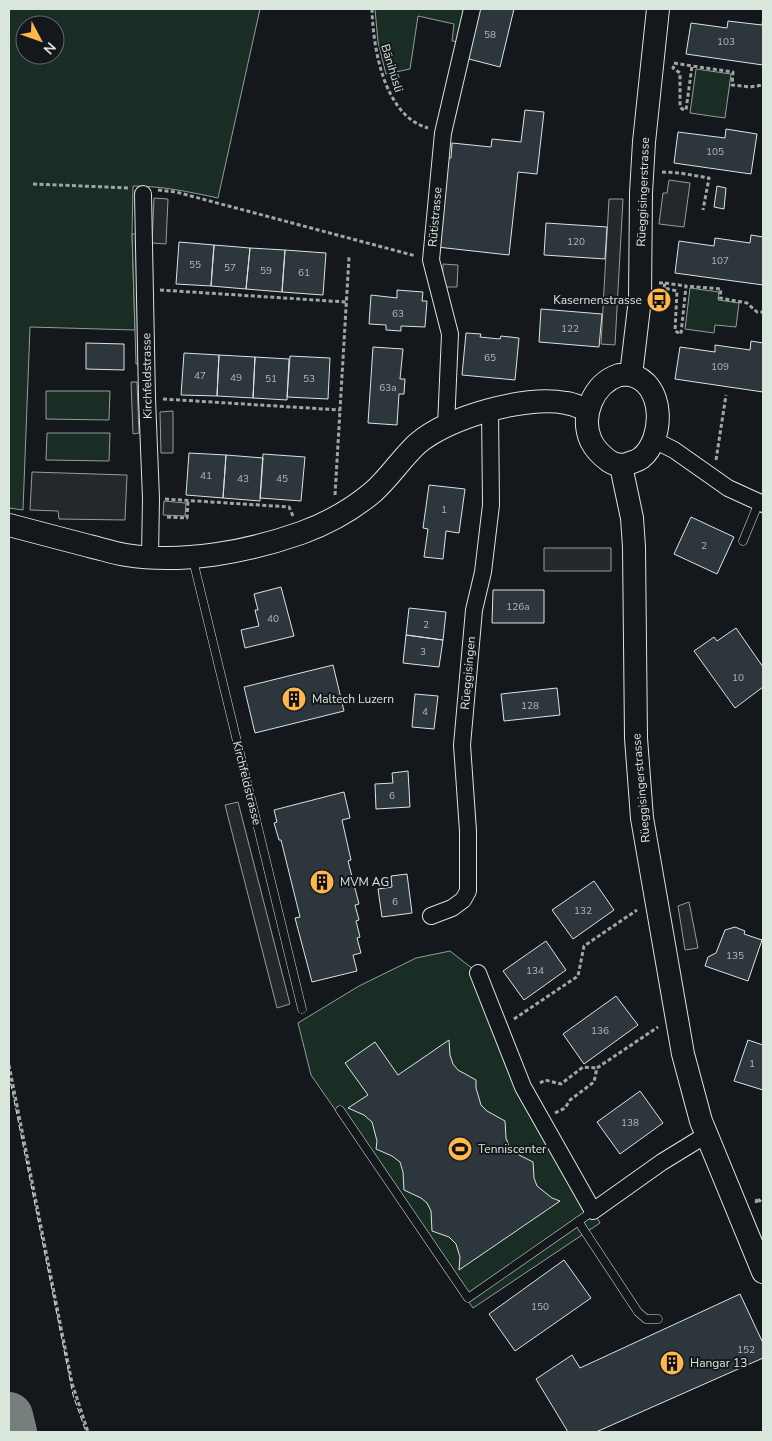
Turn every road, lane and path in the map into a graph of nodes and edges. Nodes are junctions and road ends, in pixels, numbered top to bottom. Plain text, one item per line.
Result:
1 (372, 9) edge
2 (472, 9) edge
3 (658, 9) edge
4 (668, 63) dead end
5 (674, 63) junction
6 (692, 66) junction
7 (763, 85) edge
8 (443, 132) junction
9 (662, 172) dead end
10 (33, 184) dead end
11 (142, 191) junction
12 (703, 210) dead end
13 (349, 257) dead end
14 (431, 260) junction
15 (659, 282) dead end
16 (665, 283) junction
17 (686, 286) junction
18 (152, 290) dead end
19 (346, 302) junction
20 (763, 312) edge
21 (631, 375) junction
22 (726, 395) dead end
23 (156, 399) dead end
24 (490, 409) junction
25 (340, 410) junction
26 (588, 410) junction
27 (446, 426) junction
28 (654, 440) junction
29 (716, 465) dead end
30 (621, 466) junction
31 (160, 498) dead end
32 (188, 500) junction
33 (761, 503) edge
34 (340, 515) junction
35 (161, 516) dead end
36 (9, 526) edge
37 (301, 532) junction
38 (743, 541) dead end
39 (150, 558) junction
40 (192, 558) junction
41 (637, 910) dead end
42 (430, 916) dead end
43 (478, 973) dead end
44 (302, 1009) dead end
45 (506, 1024) dead end
46 (659, 1026) dead end
47 (9, 1065) edge
48 (597, 1068) junction
49 (538, 1084) dead end
50 (340, 1110) dead end
51 (553, 1115) dead end
52 (706, 1135) junction
53 (592, 1211) junction
54 (578, 1221) junction
55 (763, 1271) edge
56 (658, 1319) dead end
57 (88, 1432) edge

1 - 8 path, Bänihüsli
2 - 8 street, Rütistrasse
3 - 21 street, Rüeggisingerstrasse
4 - 5 path
5 - 6 path
5 - 6 path
6 - 7 path
8 - 14 street, Rütistrasse
9 - 12 path
10 - 11 path
11 - 14 path
11 - 39 street, Kirchfeldstrasse
13 - 19 path
14 - 27 street, Rütistrasse
15 - 16 path
16 - 17 path
16 - 17 path
17 - 20 path
18 - 19 path
19 - 25 path
21 - 26 street
21 - 28 street
22 - 29 path
23 - 25 path
24 - 26 street
24 - 27 street
24 - 42 street, Rüeggisingen
25 - 34 path
26 - 30 street
27 - 34 street
28 - 30 street
28 - 33 street
30 - 52 street, Rüeggisingerstrasse
31 - 32 path
32 - 35 path
32 - 37 path
33 - 38 lane
34 - 37 street
36 - 39 street
37 - 40 street
39 - 40 street
40 - 44 lane, Kirchfeldstrasse
41 - 45 path
43 - 53 street
46 - 48 path
47 - 57 path
48 - 49 path
48 - 51 path
50 - 54 lane
52 - 53 street
52 - 55 street, Rüeggisingerstrasse
53 - 54 lane
54 - 56 lane

